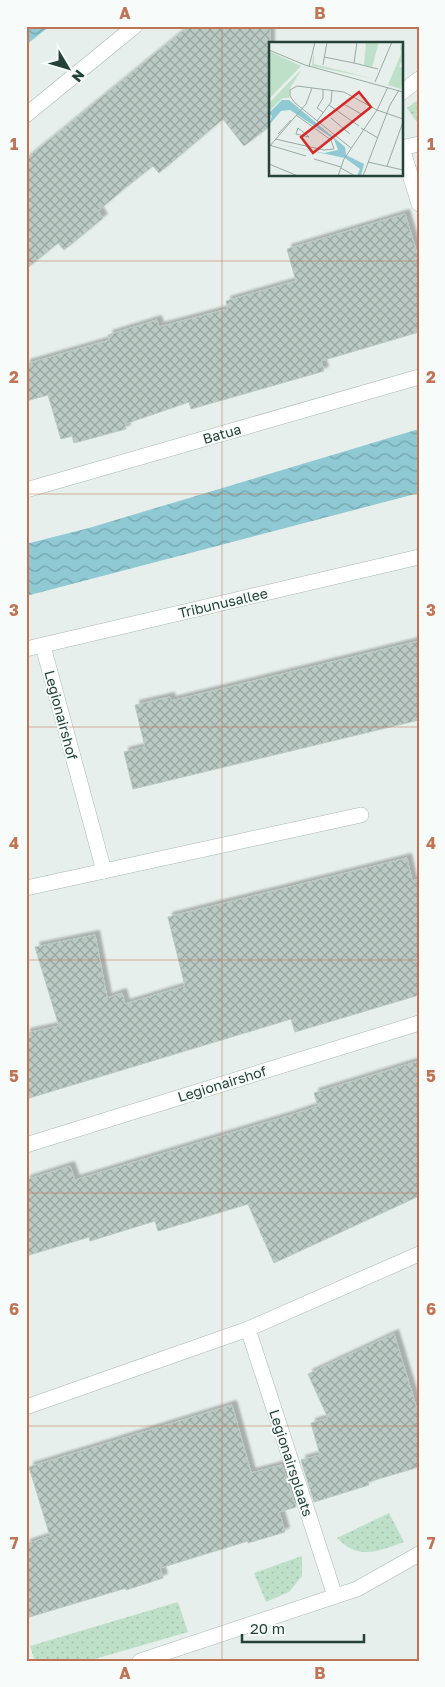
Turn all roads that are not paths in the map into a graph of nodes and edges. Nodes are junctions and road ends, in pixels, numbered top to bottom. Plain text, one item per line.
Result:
1 (135, 26) edge
2 (419, 79) edge
3 (402, 92) edge
4 (26, 115) edge
5 (419, 144) edge
6 (402, 148) edge
7 (419, 204) edge
8 (419, 377) edge
9 (26, 490) edge
10 (419, 557) edge
11 (42, 646) junction
12 (26, 650) edge
13 (361, 815) dead end
14 (104, 871) junction
15 (26, 888) edge
16 (419, 1024) edge
17 (26, 1146) edge
18 (419, 1254) edge
19 (248, 1329) junction
20 (26, 1407) edge
21 (419, 1554) edge
22 (335, 1596) junction
23 (140, 1661) edge

1 - 4 street
2 - 3 street
5 - 6 street
6 - 7 street
8 - 9 street, Batua
10 - 11 street, Tribunusallee
11 - 12 street, Tribunusallee
11 - 14 street, Legionairshof
13 - 14 street
14 - 15 street
16 - 17 street, Legionairshof
18 - 19 street
19 - 20 street
19 - 22 street, Legionairsplaats
21 - 22 street
22 - 23 street

